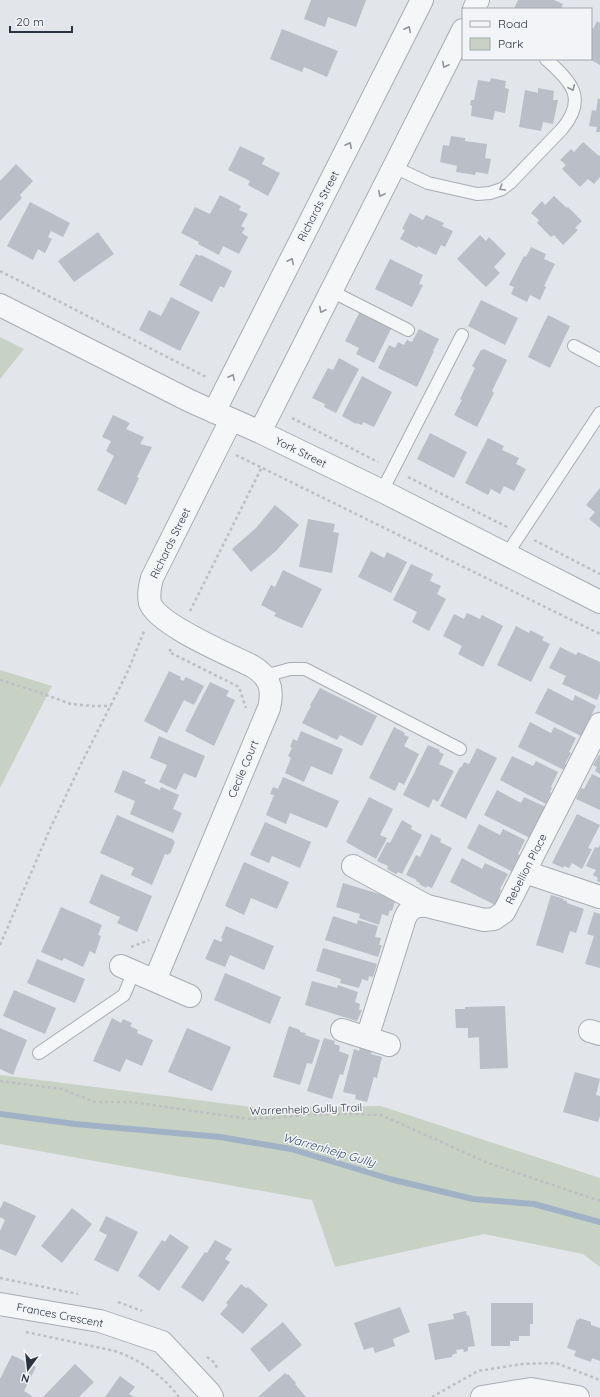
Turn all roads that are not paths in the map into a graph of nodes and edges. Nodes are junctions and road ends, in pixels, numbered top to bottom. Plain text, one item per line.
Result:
1 (422, 0) edge
2 (462, 32) edge
3 (547, 60) edge
4 (394, 167) junction
5 (331, 291) junction
6 (0, 305) edge
7 (408, 330) dead end
8 (462, 335) dead end
9 (574, 346) dead end
10 (600, 360) edge
11 (600, 413) edge
12 (223, 416) junction
13 (260, 432) junction
14 (382, 491) junction
15 (507, 554) junction
16 (600, 602) edge
17 (265, 676) junction
18 (600, 724) edge
19 (460, 749) dead end
20 (353, 866) dead end
21 (525, 872) junction
22 (600, 897) edge
23 (427, 906) junction
24 (127, 962) joint
25 (155, 980) junction
26 (190, 996) dead end
27 (342, 1030) dead end
28 (367, 1038) junction
29 (389, 1045) dead end
30 (40, 1053) dead end
31 (0, 1304) edge
32 (212, 1397) edge
33 (482, 1397) edge
34 (578, 1397) edge

12 -> 1 street, Richards Street
2 -> 4 street
3 -> 4 lane
4 -> 5 street
5 - 7 lane
5 -> 13 street
6 - 12 street, York Street
8 - 14 lane
9 - 10 lane
11 - 15 lane
12 - 13 street, York Street
12 - 17 street, Richards Street
13 - 14 street, York Street
14 - 15 street, York Street
15 - 16 street, York Street
17 - 19 lane
17 - 25 street, Cecile Court
18 - 21 street, Rebellion Place
20 - 23 street
21 - 22 street
21 - 23 street, Rebellion Place
23 - 28 street, Rebellion Place
24 - 25 street
24 - 30 lane
25 - 26 street
27 - 28 street
28 - 29 street
31 - 32 street, Frances Crescent
33 - 34 street

